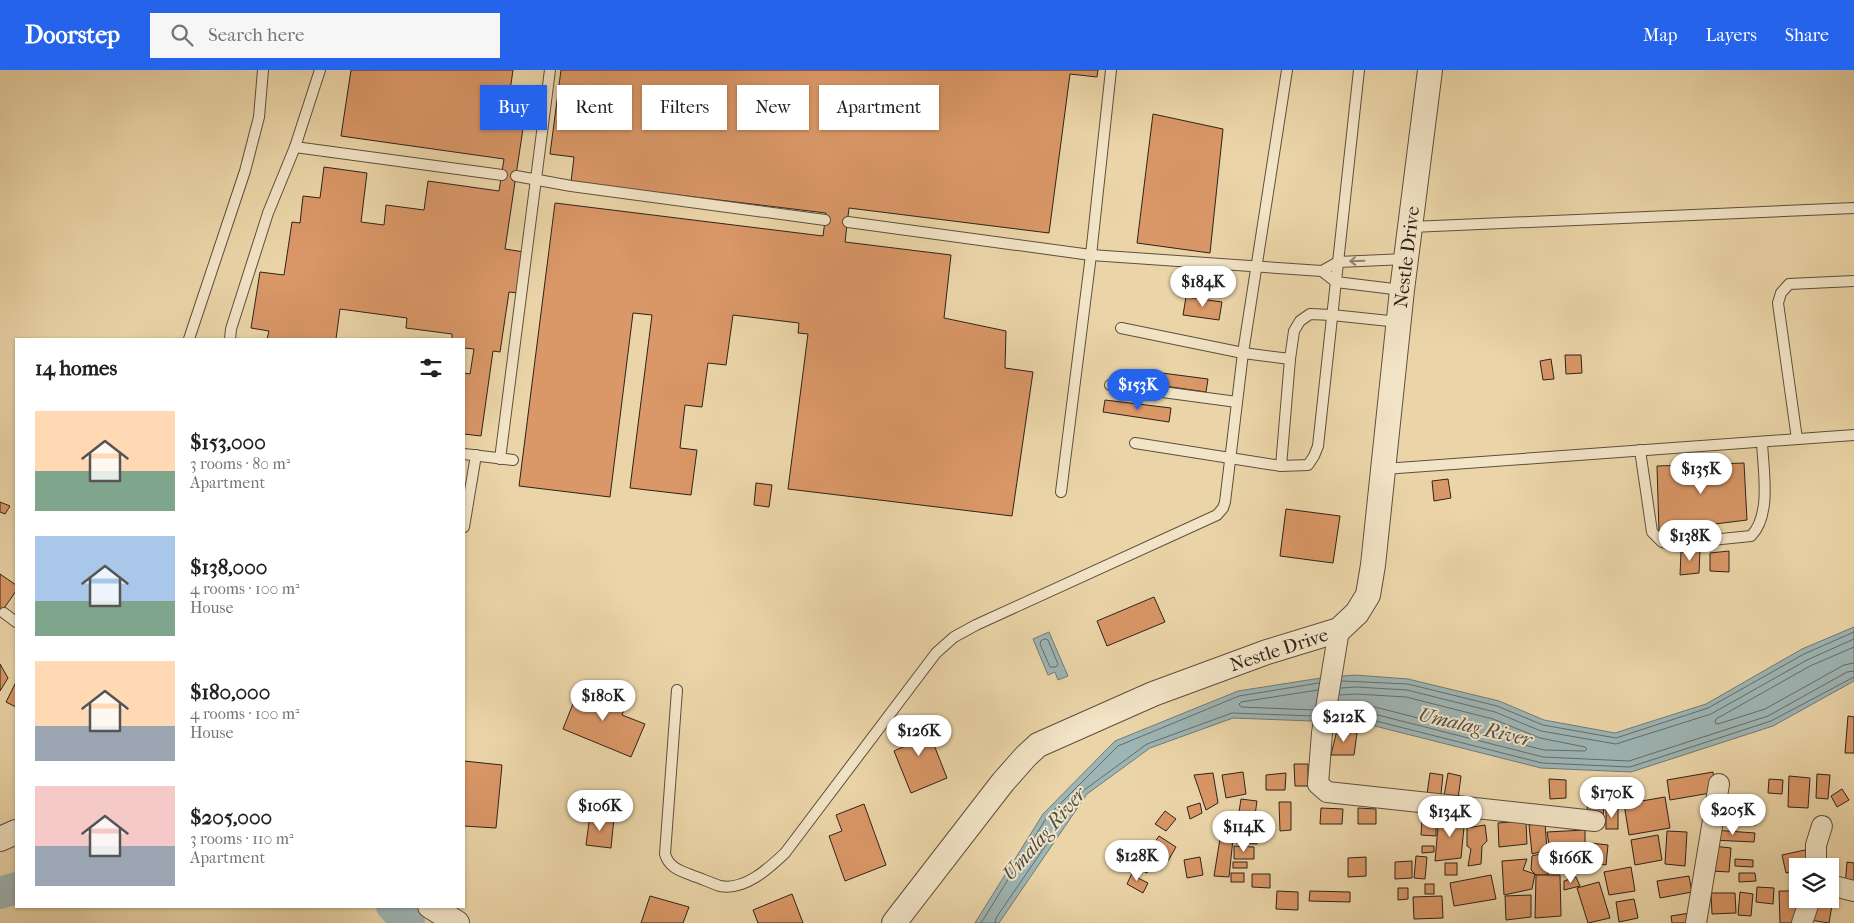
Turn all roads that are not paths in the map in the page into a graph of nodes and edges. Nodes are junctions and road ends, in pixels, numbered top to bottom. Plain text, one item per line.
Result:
1 (263, 70) edge
2 (320, 70) edge
3 (550, 70) edge
4 (1111, 70) edge
5 (1287, 70) edge
6 (1359, 70) edge
7 (1430, 70) edge
8 (295, 147) junction
9 (502, 175) dead end
10 (516, 176) dead end
11 (537, 179) junction
12 (1854, 208) edge
13 (825, 220) dead end
14 (848, 222) dead end
15 (1411, 227) junction
16 (1091, 255) junction
17 (1406, 259) junction
18 (1338, 262) junction
19 (1257, 265) junction
20 (1322, 271) junction
21 (1854, 281) edge
22 (1336, 282) junction
23 (1402, 290) junction
24 (1332, 314) junction
25 (1399, 322) junction
26 (1120, 328) dead end
27 (189, 338) edge
28 (230, 338) edge
29 (1243, 353) junction
30 (1290, 360) junction
31 (1110, 385) dead end
32 (1238, 402) junction
33 (1854, 435) edge
34 (1797, 439) junction
35 (1762, 442) junction
36 (1135, 443) dead end
37 (1640, 450) junction
38 (465, 454) edge
39 (476, 455) junction
40 (1230, 457) junction
41 (500, 459) junction
42 (513, 460) dead end
43 (1281, 466) junction
44 (1384, 469) junction
45 (1061, 492) dead end
46 (465, 521) edge
47 (4, 613) dead end
48 (15, 621) edge
49 (1339, 630) junction
50 (677, 690) dead end
51 (1719, 784) dead end
52 (1595, 821) dead end
53 (1822, 826) dead end
54 (15, 832) edge
55 (0, 839) edge
56 (1816, 858) edge
57 (1839, 887) edge
58 (1854, 891) edge
59 (433, 908) edge
60 (1807, 908) edge
61 (457, 923) edge
62 (894, 923) edge
63 (1696, 923) edge
64 (1802, 923) edge

1 - 27 lane
2 - 8 lane
3 - 11 lane
4 - 16 lane
5 - 19 lane
6 - 18 lane
7 - 15 street, Nestle Drive
8 - 9 lane
8 - 28 lane
10 - 11 lane
11 - 13 lane
11 - 41 lane
12 - 15 lane
14 - 16 lane
15 - 17 street, Nestle Drive
16 - 19 lane
16 - 45 lane
17 -> 18 lane
17 - 23 street, Nestle Drive
18 - 20 lane
18 - 22 lane
19 - 20 lane
19 - 29 lane
20 - 22 lane
21 - 34 lane
22 - 23 lane
22 - 24 lane
23 - 25 street, Nestle Drive
24 - 25 lane
24 - 30 lane
24 - 43 lane
25 - 44 street, Nestle Drive
26 - 29 lane
29 - 30 lane
29 - 32 lane
30 - 43 lane
31 - 32 lane
32 - 40 lane
33 - 34 lane
34 - 35 lane
35 - 37 lane
35 - 37 lane
36 - 40 lane
37 - 44 lane
38 - 39 lane
39 - 41 lane
39 - 46 lane
40 - 43 lane
40 - 50 lane
41 - 42 lane
44 - 49 street, Nestle Drive
47 - 48 lane
49 - 52 street
49 - 62 street, Nestle Drive
51 - 63 street
53 - 56 street
54 - 55 street
57 - 58 street
59 - 61 street
60 - 64 street

